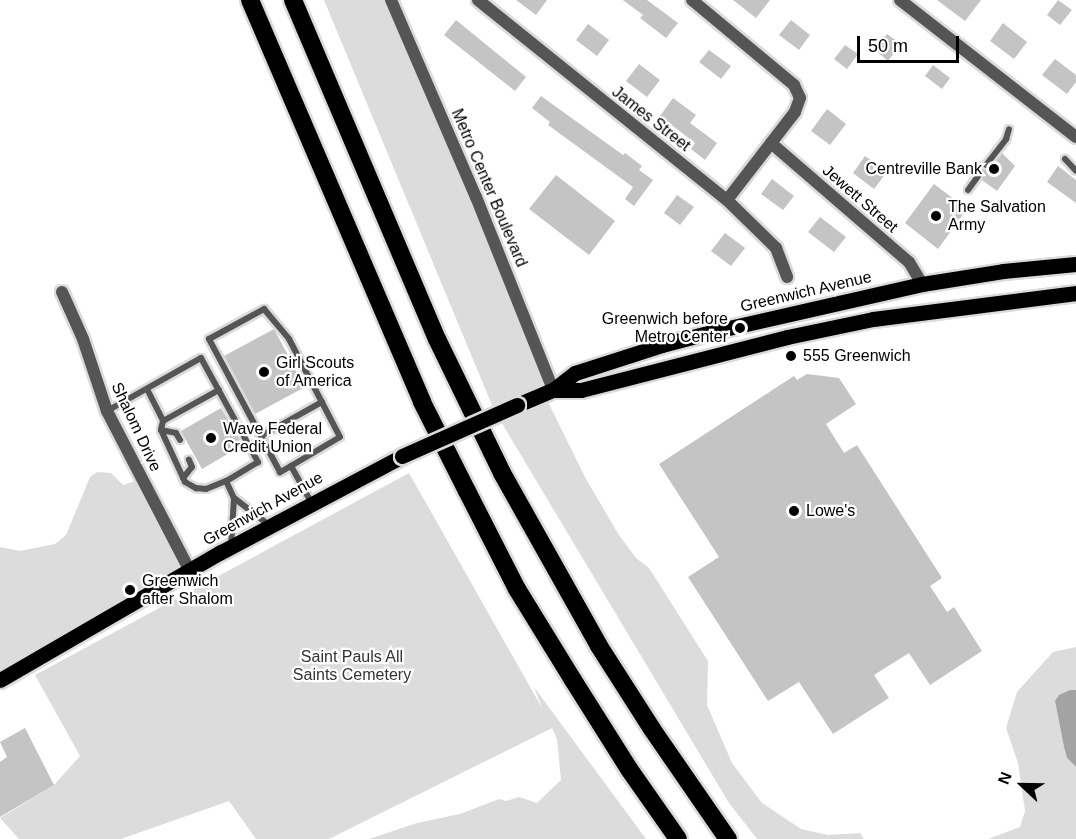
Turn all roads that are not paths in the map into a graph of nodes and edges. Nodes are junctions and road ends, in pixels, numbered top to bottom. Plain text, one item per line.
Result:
1 (250, 0) edge
2 (293, 0) edge
3 (391, 0) edge
4 (478, 0) edge
5 (692, 0) edge
6 (900, 0) edge
7 (1009, 129) dead end
8 (1076, 137) edge
9 (771, 143) junction
10 (1065, 159) dead end
11 (986, 165) dead end
12 (1076, 171) edge
13 (978, 176) dead end
14 (968, 190) dead end
15 (727, 200) junction
16 (1076, 264) edge
17 (787, 277) dead end
18 (922, 284) junction
19 (62, 292) dead end
20 (1076, 293) edge
21 (927, 310) junction
22 (147, 389) junction
23 (219, 390) junction
24 (553, 390) junction
25 (322, 402) junction
26 (107, 411) junction
27 (163, 420) junction
28 (161, 430) junction
29 (261, 436) junction
30 (180, 440) dead end
31 (189, 460) dead end
32 (291, 466) junction
33 (183, 478) junction
34 (226, 481) junction
35 (234, 498) junction
36 (311, 503) junction
37 (269, 526) junction
38 (231, 546) junction
39 (190, 571) junction
40 (0, 680) edge
41 (678, 839) edge
42 (728, 839) edge

1 - 41 highway
2 - 42 highway
3 - 24 street, Metro Center Boulevard
4 - 15 street, James Street
5 - 9 street
6 - 8 street
7 - 11 lane
9 - 15 street
9 - 18 street, Jewett Street
10 - 12 lane
13 - 14 lane
15 - 17 street, James Street
16 - 18 main road, Greenwich Avenue
18 - 21 main road
18 - 24 main road, Greenwich Avenue
19 - 26 street, Shalom Drive
20 - 21 main road, Greenwich Avenue
21 - 24 main road, Greenwich Avenue
22 - 23 lane
22 - 26 lane
22 - 27 lane
23 - 27 lane
23 - 34 lane
24 - 36 main road, Greenwich Avenue, bridge
25 - 29 lane
25 - 29 lane
25 - 32 lane
26 - 39 street, Shalom Drive
27 - 28 lane
28 - 30 lane
28 - 33 lane
29 - 32 lane
31 - 33 lane
32 - 36 lane
33 - 34 lane
34 - 35 lane
35 - 37 lane
35 - 38 lane
36 - 37 main road, Greenwich Avenue
37 - 38 main road, Greenwich Avenue
38 - 39 main road, Greenwich Avenue
39 - 40 main road, Greenwich Avenue

